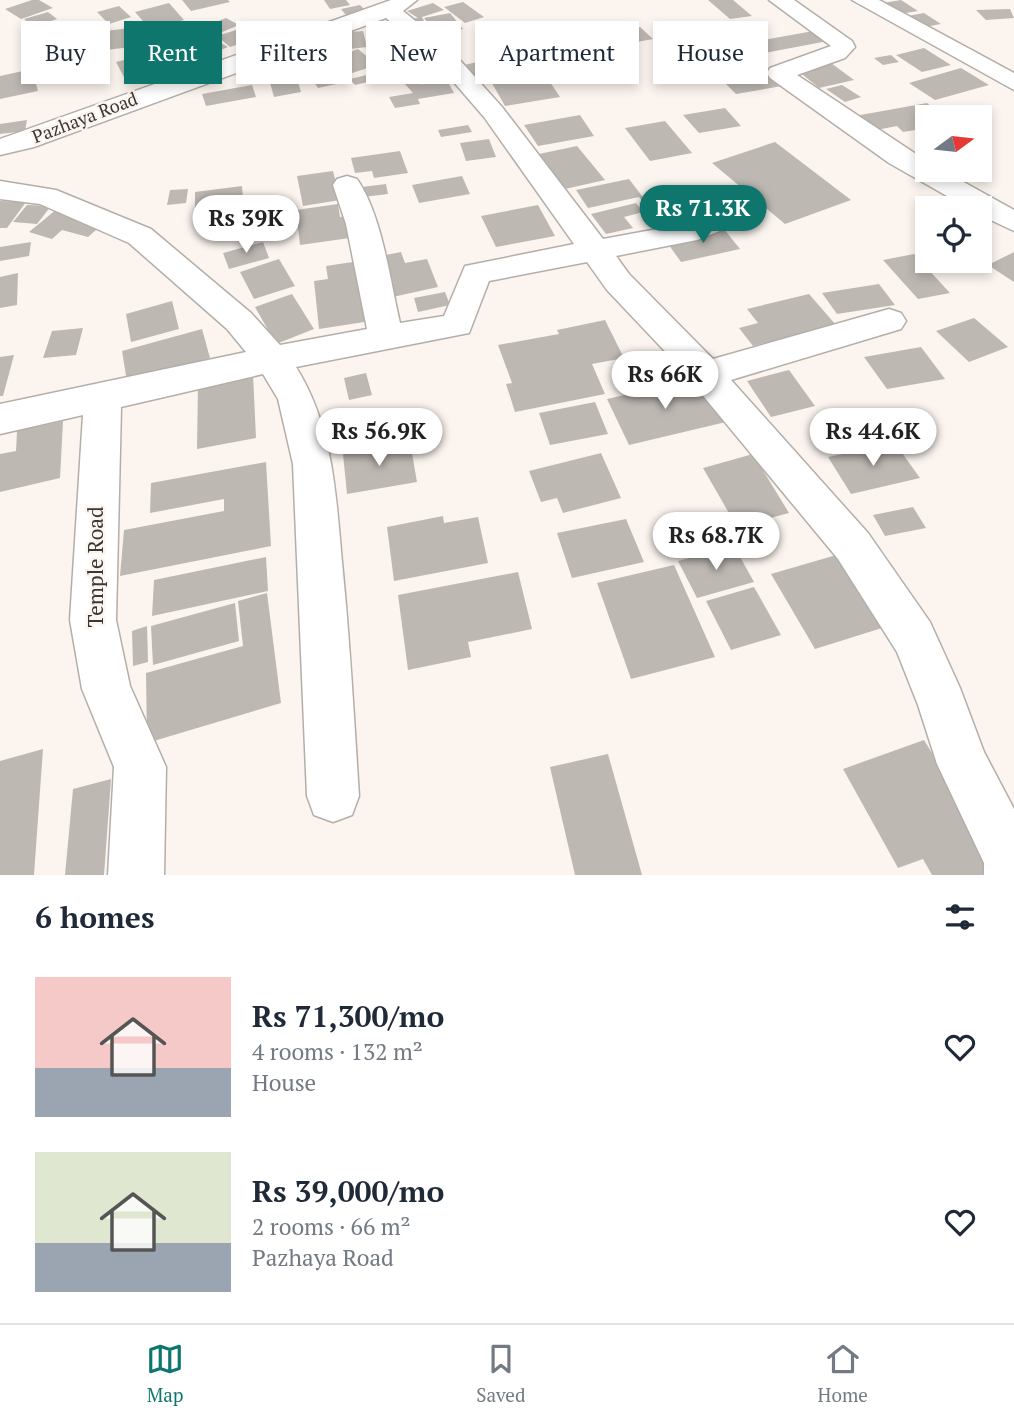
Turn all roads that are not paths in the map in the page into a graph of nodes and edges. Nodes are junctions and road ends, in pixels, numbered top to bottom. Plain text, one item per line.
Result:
1 (780, 0) edge
2 (863, 0) edge
3 (398, 5) edge
4 (1014, 83) edge
5 (0, 147) edge
6 (347, 185) dead end
7 (0, 190) edge
8 (747, 210) dead end
9 (1014, 222) edge
10 (596, 252) junction
11 (889, 321) dead end
12 (386, 338) junction
13 (272, 359) junction
14 (705, 373) junction
15 (103, 397) junction
16 (0, 419) edge
17 (332, 796) dead end
18 (136, 875) edge
19 (1012, 875) edge

1 - 9 street
2 - 4 street
3 - 5 street, Pazhaya Road
3 - 10 street
6 - 12 street
7 - 13 street
8 - 10 street
10 - 12 street
10 - 14 street
11 - 14 street
12 - 13 street
13 - 15 street
13 - 17 street
14 - 19 street
15 - 16 street
15 - 18 street, Temple Road

